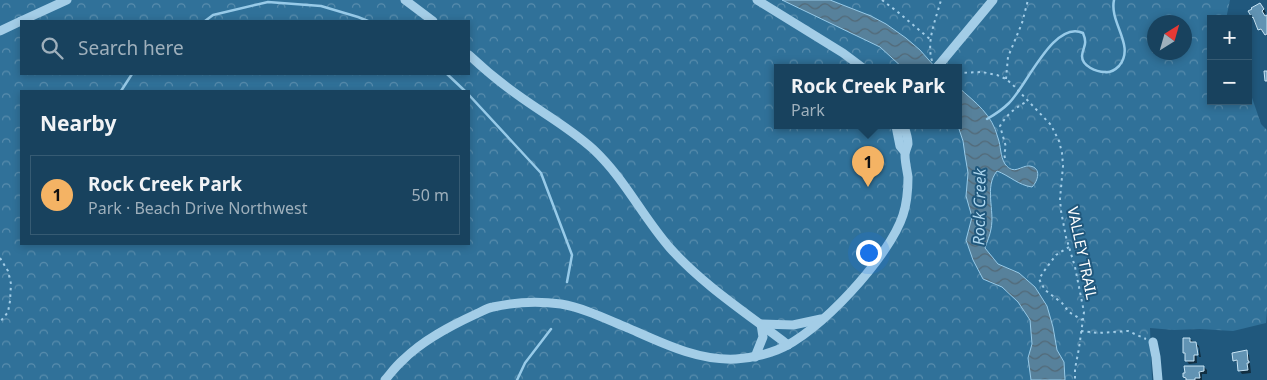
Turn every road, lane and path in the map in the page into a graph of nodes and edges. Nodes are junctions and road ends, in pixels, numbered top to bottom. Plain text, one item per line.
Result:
1 (67, 0) edge
2 (405, 0) edge
3 (757, 0) edge
4 (882, 0) edge
5 (941, 0) edge
6 (993, 0) edge
7 (1028, 0) edge
8 (23, 20) edge
9 (432, 20) edge
10 (20, 21) edge
11 (0, 31) edge
12 (931, 40) junction
13 (470, 55) edge
14 (858, 64) edge
15 (935, 64) edge
16 (939, 64) edge
17 (962, 73) edge
18 (1006, 78) junction
19 (1028, 101) junction
20 (897, 129) edge
21 (905, 129) edge
22 (908, 129) edge
23 (907, 136) junction
24 (905, 152) junction
25 (1005, 158) dead end
26 (1069, 247) junction
27 (0, 258) edge
28 (823, 319) junction
29 (1082, 320) junction
30 (0, 322) edge
31 (761, 324) junction
32 (1081, 331) junction
33 (1152, 342) joint
34 (788, 344) junction
35 (755, 356) junction
36 (385, 380) edge
37 (1074, 380) edge
38 (1158, 380) edge

1 - 8 street
2 - 9 street
3 - 14 street
4 - 12 path
5 - 12 path
6 - 16 street
7 - 18 path
10 - 11 street
12 - 15 path
13 - 31 street
17 - 18 path
18 - 19 path, VALLEY TRAIL
19 - 25 path
19 - 26 path, VALLEY TRAIL
20 - 24 street
21 - 23 street
22 - 23 street
23 - 24 street
24 - 28 street
26 - 29 path, VALLEY TRAIL
26 - 29 path
27 - 30 path
28 - 31 street
28 - 34 street
29 - 32 path, VALLEY TRAIL
31 - 34 street
31 - 35 street
32 - 33 path
32 - 37 path, VALLEY TRAIL
33 - 38 street
34 - 35 street
35 - 36 street

